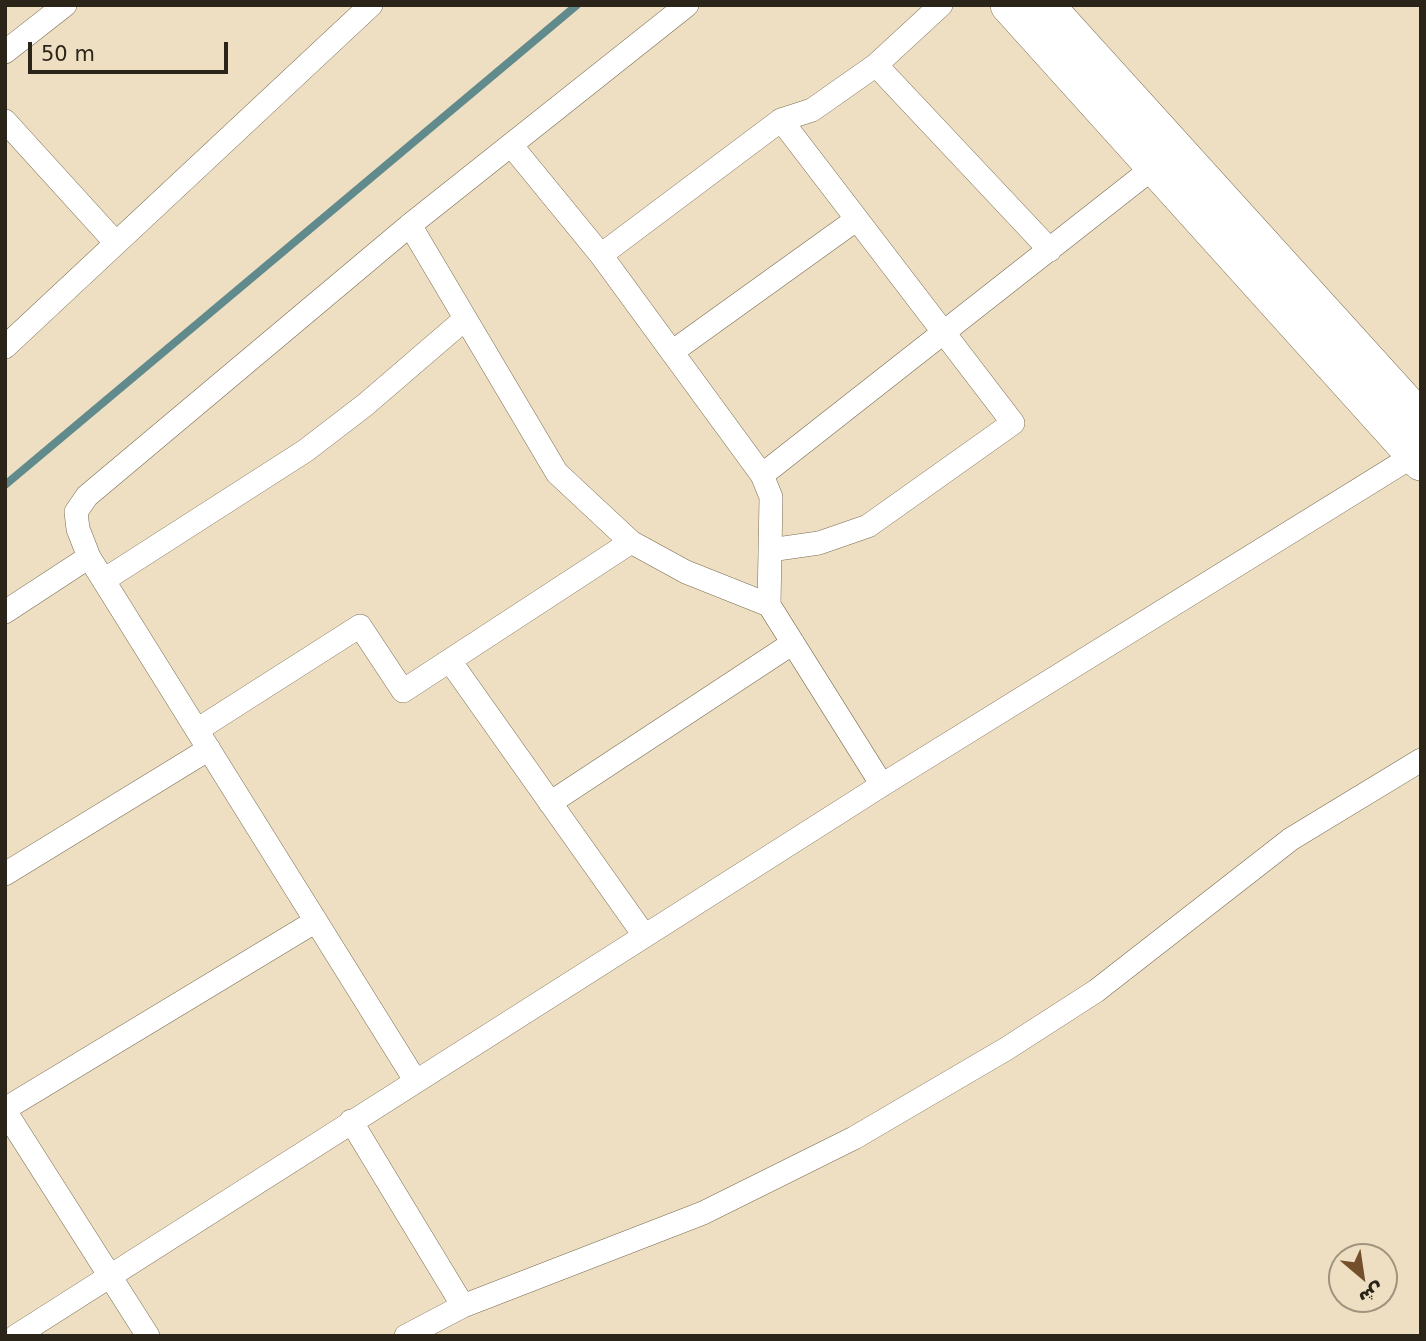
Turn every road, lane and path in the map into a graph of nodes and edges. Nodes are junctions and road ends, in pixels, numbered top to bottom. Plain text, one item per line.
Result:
1 (65, 5) edge
2 (371, 5) edge
3 (687, 5) edge
4 (941, 5) edge
5 (1009, 5) edge
6 (1045, 5) edge
7 (5, 52) edge
8 (876, 65) junction
9 (5, 121) edge
10 (781, 121) junction
11 (511, 145) junction
12 (1165, 158) junction
13 (857, 219) junction
14 (410, 225) junction
15 (115, 242) junction
16 (1050, 250) junction
17 (601, 256) junction
18 (465, 319) junction
19 (945, 334) junction
20 (5, 347) edge
21 (672, 352) junction
22 (1421, 420) edge
23 (1419, 456) edge
24 (762, 475) junction
25 (631, 542) junction
26 (770, 550) junction
27 (89, 557) junction
28 (104, 580) junction
29 (769, 605) junction
30 (5, 612) edge
31 (793, 643) junction
32 (450, 661) junction
33 (203, 739) junction
34 (1421, 760) edge
35 (882, 785) junction
36 (551, 803) junction
37 (5, 874) edge
38 (316, 921) junction
39 (644, 935) junction
40 (415, 1080) junction
41 (5, 1110) edge
42 (351, 1121) junction
43 (110, 1277) junction
44 (463, 1306) junction
45 (16, 1336) edge
46 (148, 1336) edge
47 (407, 1336) edge

1 - 7 street
2 - 15 street
3 - 11 street
4 - 8 street
5 - 12 main road
6 - 12 main road
8 - 10 street
8 - 16 street
9 - 15 street
10 - 13 street
10 - 17 street
11 - 14 street
11 - 17 street
12 - 16 street
12 - 22 main road
12 - 23 main road
13 - 19 street
13 - 21 street
14 - 18 street
14 - 27 street
15 - 20 street
16 - 19 street
17 - 21 street
18 - 25 street
18 - 28 street
19 - 24 street
19 - 26 street
21 - 24 street
23 - 35 street
24 - 26 street
25 - 29 street
25 - 32 street
26 - 29 street
27 - 28 street
27 - 30 street
28 - 33 street
29 - 31 street
31 - 35 street
31 - 36 street
32 - 33 street
32 - 36 street
33 - 37 street
33 - 38 street
34 - 44 street
35 - 39 street
36 - 39 street
38 - 40 street
38 - 41 street
39 - 40 street
40 - 42 street
41 - 43 street
42 - 43 street
42 - 44 street
43 - 45 street
43 - 46 street
44 - 47 street

